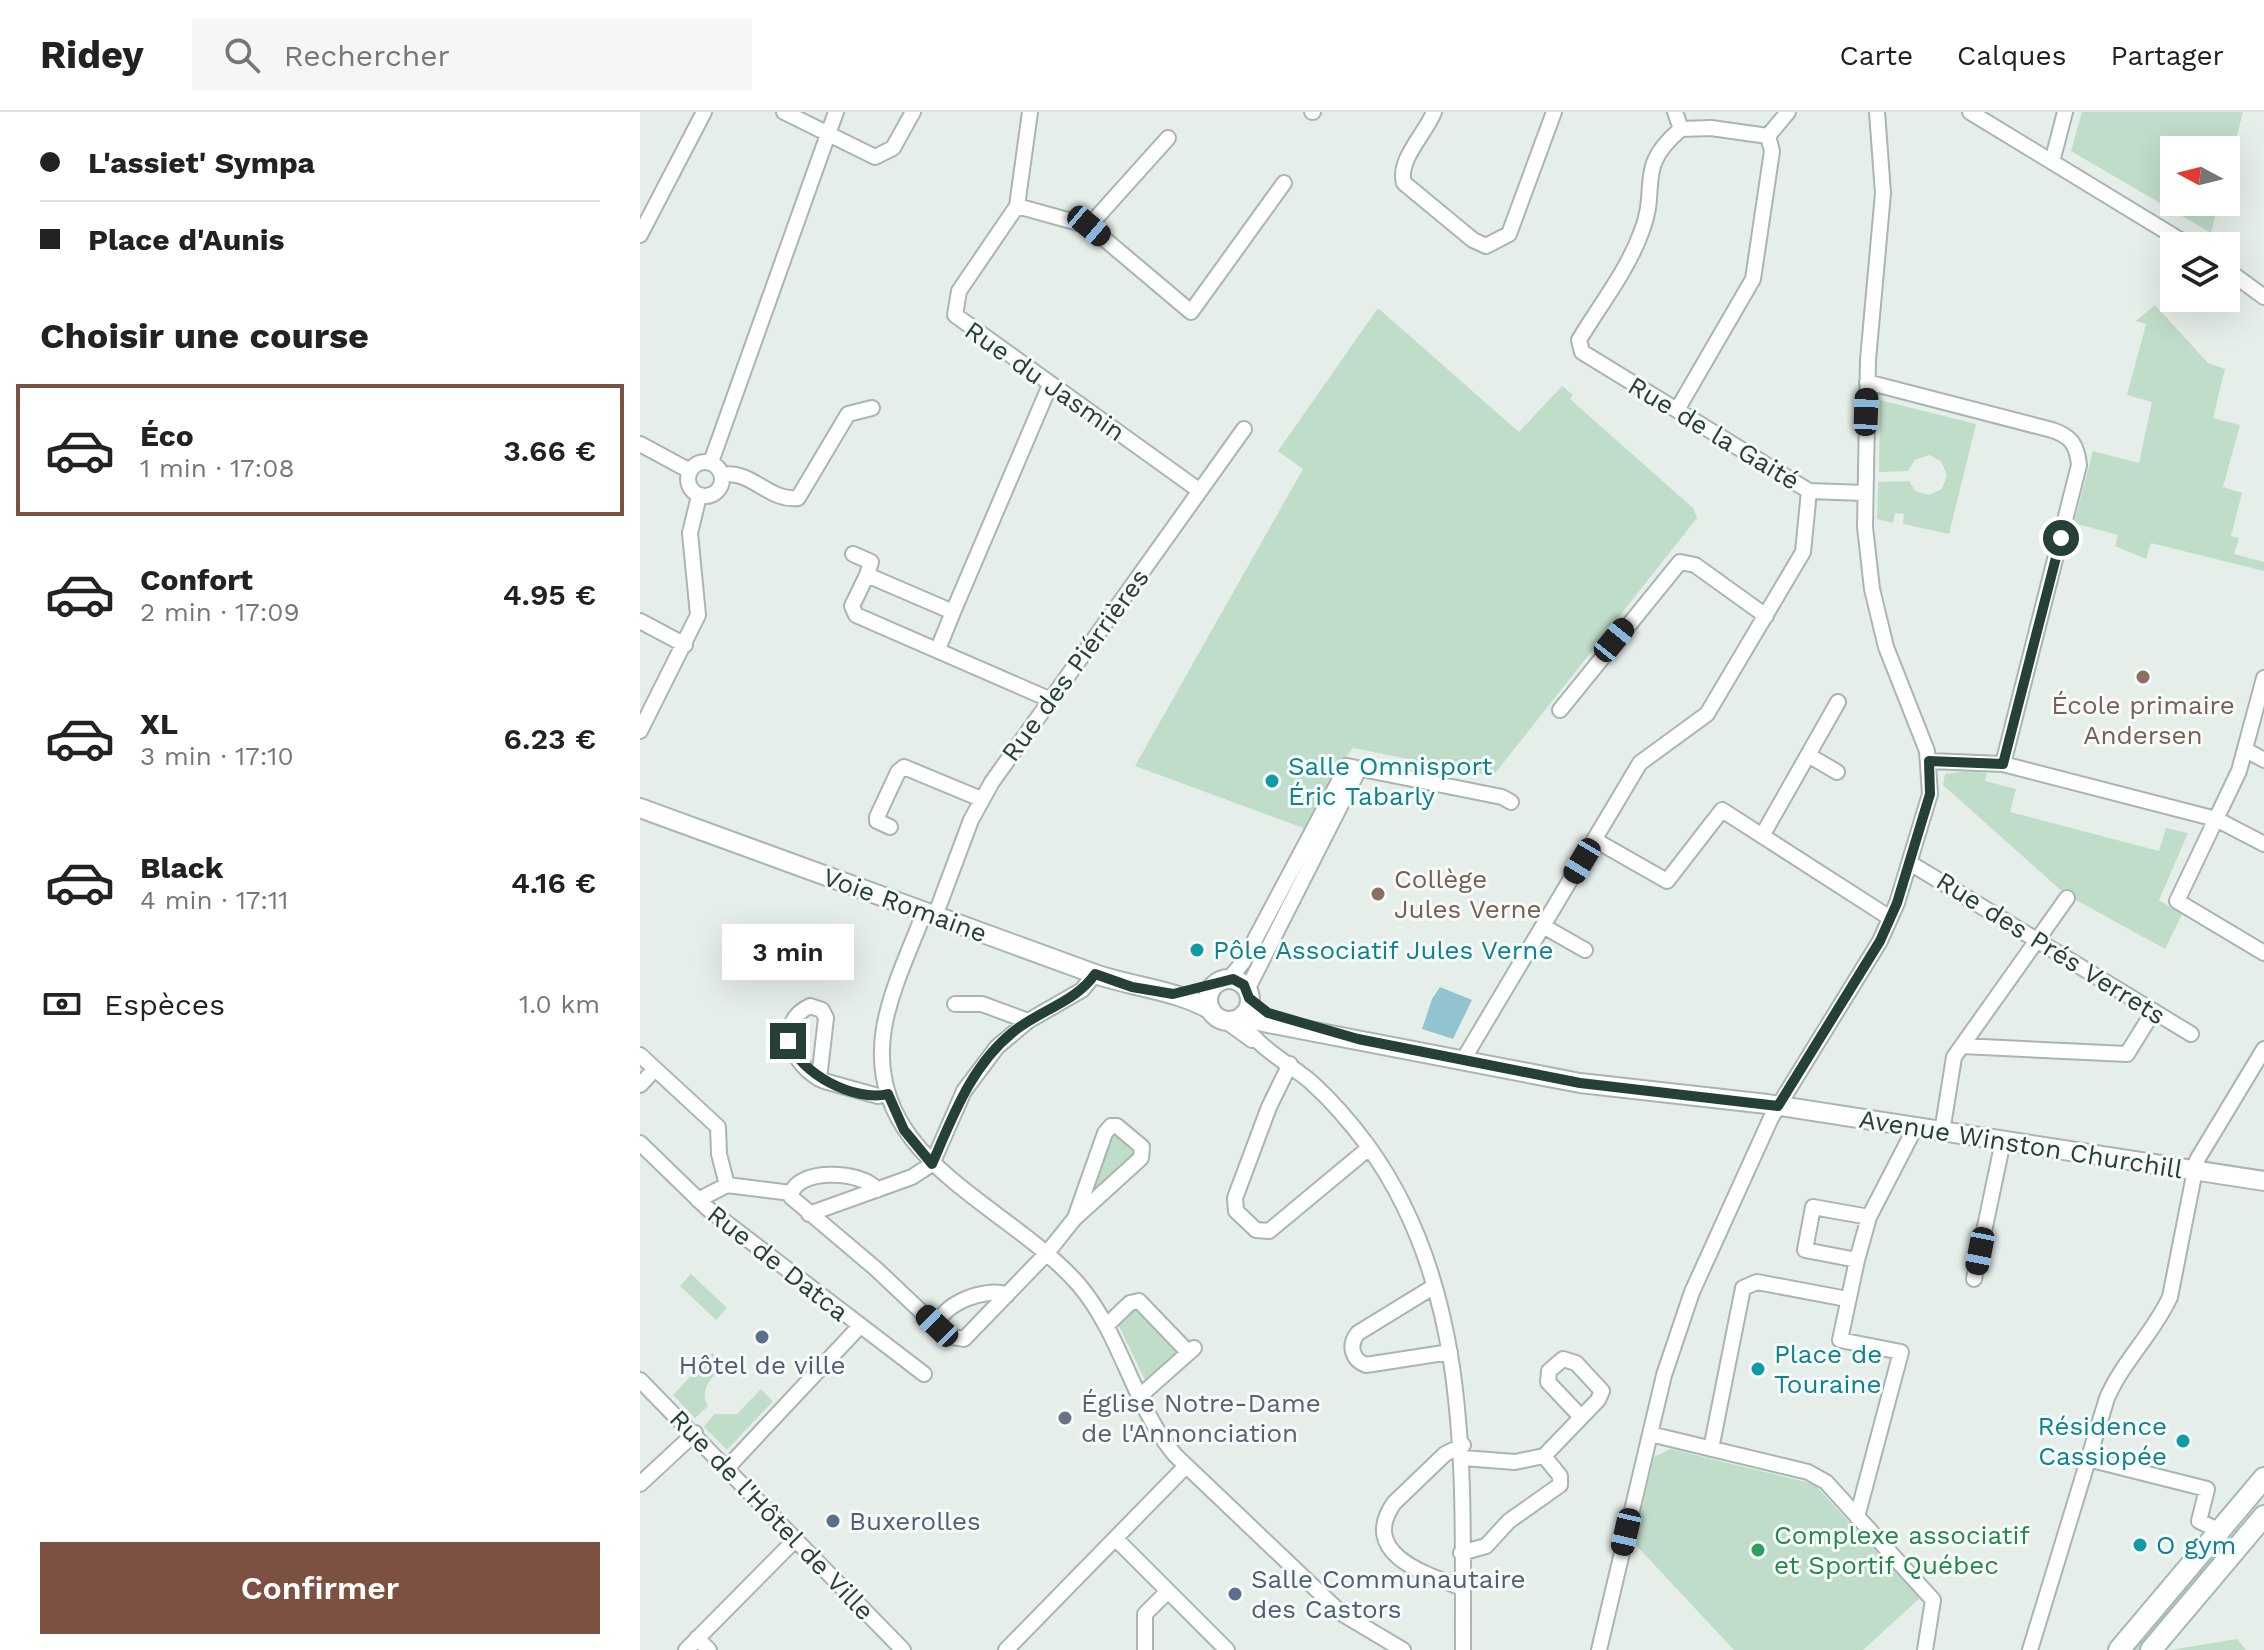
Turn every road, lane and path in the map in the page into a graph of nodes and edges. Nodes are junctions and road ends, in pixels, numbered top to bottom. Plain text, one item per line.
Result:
1 (704, 112) edge
2 (784, 112) edge
3 (836, 112) edge
4 (913, 112) edge
5 (1434, 112) edge
6 (1554, 112) edge
7 (1675, 112) edge
8 (1788, 112) edge
9 (1877, 112) edge
10 (1970, 112) edge
11 (2065, 112) edge
12 (1024, 114) edge
13 (1681, 129) junction
14 (828, 135) junction
15 (1768, 136) junction
16 (1168, 138) dead end
17 (2052, 162) junction
18 (1284, 183) dead end
19 (1017, 206) junction
20 (1089, 226) junction
21 (2167, 232) edge
22 (640, 235) edge
23 (2240, 279) edge
24 (2264, 297) edge
25 (1867, 382) junction
26 (1050, 385) junction
27 (872, 408) dead end
28 (1677, 410) junction
29 (1244, 429) dead end
30 (640, 444) edge
31 (711, 462) junction
32 (690, 471) junction
33 (722, 475) junction
34 (1200, 491) junction
35 (1809, 491) junction
36 (1864, 493) junction
37 (699, 496) junction
38 (853, 554) dead end
39 (867, 575) junction
40 (953, 612) junction
41 (1766, 616) junction
42 (640, 621) edge
43 (685, 645) junction
44 (938, 649) junction
45 (2264, 678) edge
46 (1051, 700) junction
47 (1838, 702) dead end
48 (1560, 710) dead end
49 (640, 731) edge
50 (2246, 750) junction
51 (1808, 755) junction
52 (2264, 760) edge
53 (1929, 761) junction
54 (2003, 764) junction
55 (1365, 768) junction
56 (1837, 772) dead end
57 (981, 799) junction
58 (1511, 802) dead end
59 (640, 808) edge
60 (2216, 819) junction
61 (890, 827) dead end
62 (1762, 836) junction
63 (1595, 840) junction
64 (2264, 844) edge
65 (1910, 863) junction
66 (2067, 898) dead end
67 (930, 914) junction
68 (1890, 918) junction
69 (1543, 926) junction
70 (2037, 939) junction
71 (1585, 950) dead end
72 (2264, 953) edge
73 (1095, 974) junction
74 (1221, 982) junction
75 (1173, 994) junction
76 (955, 1004) dead end
77 (1236, 1008) junction
78 (2153, 1012) junction
79 (1028, 1021) junction
80 (1288, 1027) junction
81 (2191, 1034) dead end
82 (1358, 1039) junction
83 (1962, 1046) junction
84 (2264, 1049) edge
85 (640, 1055) edge
86 (1463, 1060) junction
87 (1287, 1062) junction
88 (655, 1069) junction
89 (819, 1079) junction
90 (640, 1085) edge
91 (888, 1094) junction
92 (1778, 1106) junction
93 (1915, 1128) junction
94 (1942, 1132) junction
95 (2003, 1141) junction
96 (640, 1143) edge
97 (1369, 1148) junction
98 (932, 1164) junction
99 (2195, 1171) junction
100 (2264, 1181) edge
101 (727, 1185) junction
102 (877, 1190) junction
103 (791, 1193) junction
104 (698, 1200) junction
105 (809, 1214) junction
106 (1869, 1217) junction
107 (1075, 1218) junction
108 (1047, 1253) junction
109 (1857, 1260) junction
110 (1974, 1279) dead end
111 (1433, 1287) junction
112 (1007, 1295) junction
113 (1847, 1299) junction
114 (860, 1326) junction
115 (937, 1326) junction
116 (1106, 1326) junction
117 (1450, 1352) junction
118 (924, 1374) dead end
119 (640, 1380) edge
120 (1141, 1395) junction
121 (1581, 1417) dead end
122 (695, 1433) junction
123 (1650, 1434) junction
124 (1711, 1449) junction
125 (1463, 1451) junction
126 (1544, 1456) junction
127 (2088, 1459) junction
128 (1186, 1466) junction
129 (727, 1468) junction
130 (2264, 1478) edge
131 (640, 1484) edge
132 (2264, 1516) edge
133 (1857, 1517) junction
134 (2220, 1531) junction
135 (796, 1539) junction
136 (1116, 1539) junction
137 (1461, 1553) junction
138 (1460, 1587) junction
139 (1168, 1591) junction
140 (697, 1638) junction
141 (1605, 1649) edge
142 (686, 1650) edge
143 (709, 1650) edge
144 (903, 1650) edge
145 (1006, 1650) edge
146 (1145, 1650) edge
147 (1227, 1650) edge
148 (1403, 1650) edge
149 (1463, 1650) edge
150 (1925, 1650) edge
151 (2030, 1650) edge
152 (2119, 1650) edge
153 (2151, 1650) edge

1 - 22 street
2 - 14 street
3 - 14 street
4 - 14 street
5 - 6 street
7 - 13 street
8 - 15 street
9 - 25 street
10 - 17 street
11 - 17 street
12 - 19 street, Rue du Jasmin
13 - 15 street
13 - 28 street, Rue de la Gaité
14 - 31 street
15 - 28 street
16 - 20 street
17 - 21 street
18 - 20 street
19 - 20 street
19 - 26 street, Rue du Jasmin
23 - 24 street
25 - 36 street
25 - 54 street
26 - 34 street, Rue du Jasmin
26 - 40 street
27 - 33 street
28 - 35 street, Rue de la Gaité
29 - 34 street, Rue des Piérrières
30 - 32 street
31 - 32 street
31 - 33 street
32 - 37 street
33 - 37 street
34 - 46 street, Rue des Piérrières
35 - 36 street, Rue de la Gaité
35 - 41 street
36 - 53 street
37 - 43 street
38 - 39 street
39 - 40 street
39 - 44 street
40 - 44 street
41 - 48 street
41 - 63 street
42 - 43 street
43 - 49 street
44 - 46 street
45 - 50 street
46 - 57 street, Rue des Piérrières
47 - 51 street
50 - 52 street
50 - 60 street
51 - 56 street
51 - 62 street
53 - 54 street
53 - 65 street
54 - 60 street
55 - 58 street
55 - 74 street
55 - 77 street
57 - 61 street
57 - 67 street, Rue des Piérrières
59 - 67 street, Voie Romaine
60 - 64 street
60 - 72 street
62 - 63 street
62 - 68 street
63 - 69 street
65 - 68 street
65 - 70 street, Rue des Prés Verrets
66 - 70 street
67 - 73 street, Voie Romaine
67 - 91 street, Rue des Piérrières
68 - 92 street
69 - 71 street
69 - 86 street
70 - 78 street, Rue des Prés Verrets
70 - 83 street
73 - 75 street, Voie Romaine
73 - 79 street
74 - 75 street, Voie Romaine
74 - 77 street, Voie Romaine
74 - 77 street
75 - 77 street, Voie Romaine
76 - 79 street
77 - 80 street, Voie Romaine
77 - 82 street, Voie Romaine
77 - 87 street
78 - 81 street, Rue des Prés Verrets
78 - 83 street
79 - 98 street
80 - 82 street, Voie Romaine
80 - 87 street
82 - 86 street, Voie Romaine
83 - 94 street
84 - 99 street
85 - 88 street
86 - 92 street, Voie Romaine
87 - 97 street
87 - 97 street
88 - 90 street
88 - 101 street
89 - 89 street
89 - 91 street
91 - 98 street, Rue des Piérrières
92 - 93 street, Avenue Winston Churchill
92 - 123 street
93 - 94 street, Avenue Winston Churchill
93 - 106 street
94 - 95 street, Avenue Winston Churchill
95 - 99 street, Avenue Winston Churchill
95 - 110 street
96 - 104 street, Rue de Datca
97 - 111 street
98 - 102 street
98 - 108 street, Rue des Piérrières
99 - 100 street, Avenue Winston Churchill
99 - 127 street
101 - 103 street
101 - 104 street
102 - 103 street
102 - 105 street
103 - 105 street
104 - 114 street, Rue de Datca
105 - 115 street
106 - 109 street
106 - 109 street
107 - 107 street
107 - 108 street
108 - 112 street
108 - 116 street, Rue des Piérrières
109 - 113 street
111 - 117 street
111 - 117 street
112 - 115 street
112 - 115 street
113 - 124 street
113 - 133 street
114 - 118 street, Rue de Datca
114 - 129 street
116 - 120 street, Rue des Piérrières
116 - 120 street
117 - 125 street
119 - 122 street, Rue de l'Hôtel de Ville
120 - 128 street, Rue des Piérrières
121 - 126 street
122 - 129 street, Rue de l'Hôtel de Ville
122 - 131 street
123 - 124 street
123 - 141 street
124 - 133 street
125 - 126 street
125 - 137 street
125 - 138 street
126 - 137 street
127 - 134 street
127 - 151 street
128 - 136 street
128 - 148 street, Rue des Piérrières
129 - 135 street, Rue de l'Hôtel de Ville
130 - 134 main road
132 - 153 main road
133 - 150 street
134 - 152 main road
135 - 140 street
135 - 144 street, Rue de l'Hôtel de Ville
136 - 139 street
136 - 145 street
137 - 138 street
138 - 149 street
139 - 146 street
139 - 147 street
140 - 142 street
140 - 143 street

